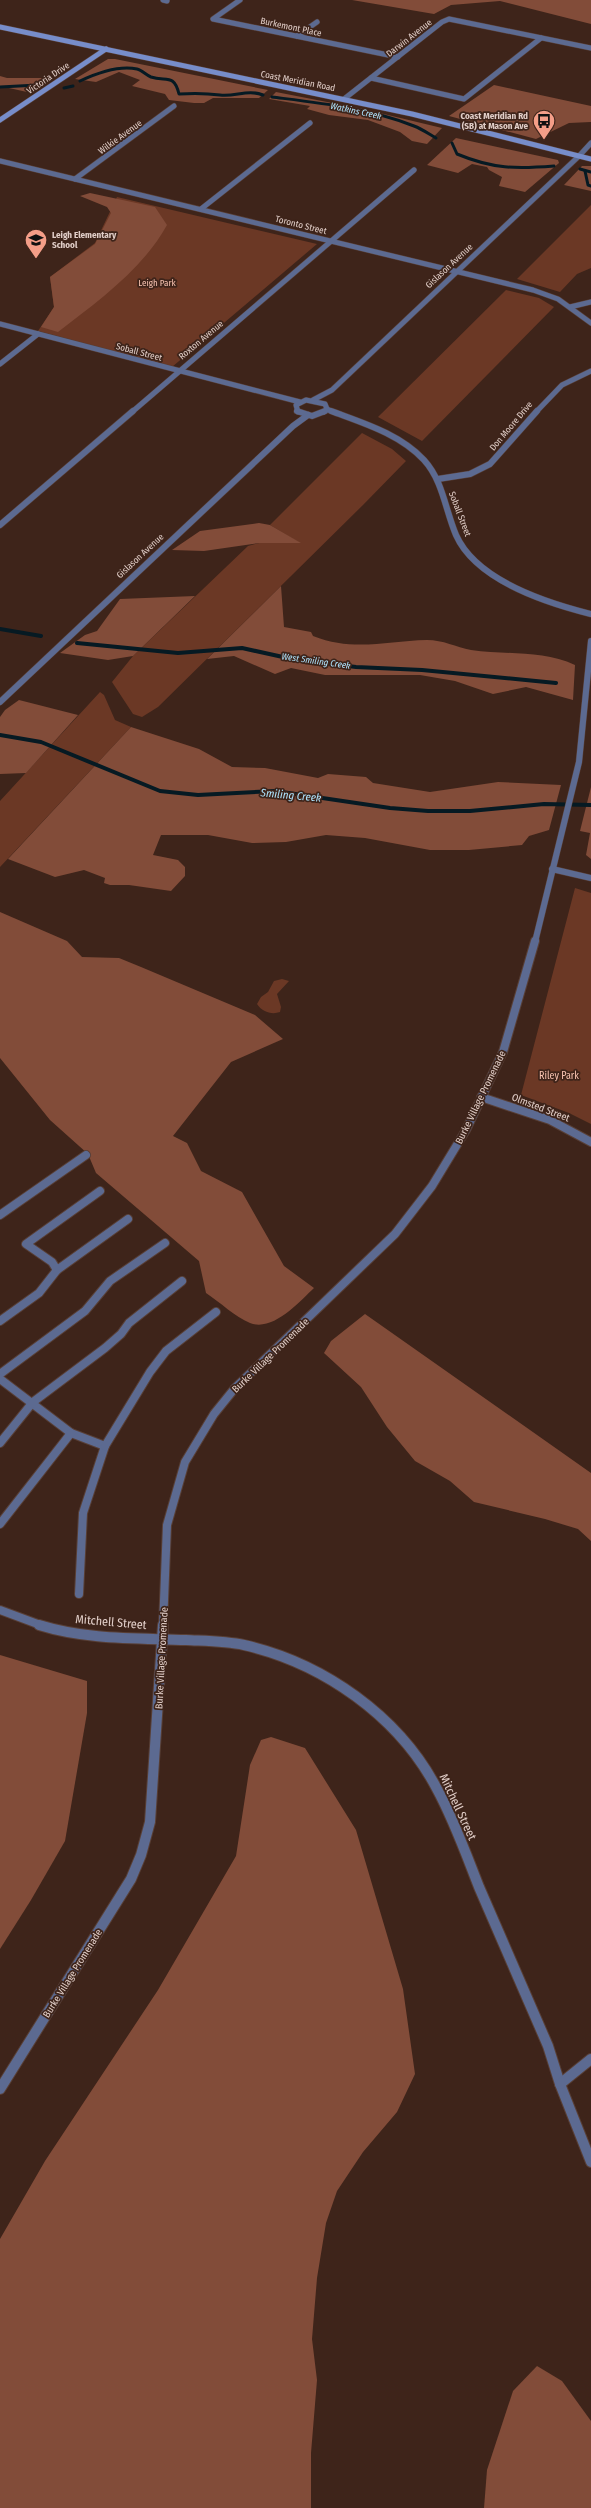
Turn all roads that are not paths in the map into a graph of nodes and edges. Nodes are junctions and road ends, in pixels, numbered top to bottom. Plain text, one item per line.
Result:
1 (240, 0) edge
2 (317, 22) dead end
3 (0, 26) edge
4 (298, 36) junction
5 (541, 38) junction
6 (591, 48) edge
7 (106, 49) junction
8 (398, 57) junction
9 (371, 78) junction
10 (344, 99) junction
11 (174, 106) dead end
12 (0, 120) edge
13 (310, 123) dead end
14 (591, 143) edge
15 (579, 156) junction
16 (591, 159) edge
17 (0, 161) edge
18 (414, 170) dead end
19 (75, 179) junction
20 (201, 209) junction
21 (330, 241) junction
22 (457, 271) junction
23 (591, 302) edge
24 (570, 307) junction
25 (591, 323) edge
26 (0, 324) edge
27 (38, 334) junction
28 (0, 364) edge
29 (591, 371) edge
30 (179, 372) junction
31 (332, 390) junction
32 (273, 396) junction
33 (313, 400) junction
34 (300, 402) junction
35 (326, 406) junction
36 (295, 407) junction
37 (302, 414) junction
38 (320, 414) junction
39 (308, 415) junction
40 (344, 416) junction
41 (293, 426) junction
42 (438, 479) junction
43 (0, 524) edge
44 (591, 614) edge
45 (591, 641) edge
46 (0, 702) edge
47 (552, 869) junction
48 (591, 878) edge
49 (482, 1097) junction
50 (591, 1142) edge
51 (86, 1155) dead end
52 (100, 1191) dead end
53 (0, 1215) edge
54 (128, 1220) dead end
55 (165, 1243) dead end
56 (57, 1270) junction
57 (182, 1281) dead end
58 (216, 1312) dead end
59 (0, 1321) edge
60 (0, 1374) edge
61 (0, 1379) edge
62 (33, 1402) junction
63 (71, 1433) junction
64 (0, 1443) edge
65 (105, 1446) junction
66 (0, 1524) edge
67 (79, 1594) dead end
68 (0, 1610) edge
69 (163, 1639) junction
70 (591, 2059) edge
71 (560, 2084) junction
72 (0, 2089) edge
73 (591, 2162) edge

1 - 4 street, Burkemont Place
2 - 4 street
3 - 7 main road, Coast Meridian Road
4 - 8 street, Burkemont Place
5 - 6 street, Darwin Avenue
5 - 8 street, Darwin Avenue
5 - 9 street
7 - 10 main road, Coast Meridian Road
7 - 12 main road, Victoria Drive
8 - 9 street, Darwin Avenue
9 - 10 street, Darwin Avenue
10 - 15 main road, Coast Meridian Road
11 - 19 street, Wilkie Avenue
13 - 20 street
14 - 15 street, Gislason Avenue
15 - 16 main road, Coast Meridian Road
15 - 22 street, Gislason Avenue
17 - 19 street, Toronto Street
18 - 21 street, Roxton Avenue
19 - 20 street, Toronto Street
20 - 21 street, Toronto Street
21 - 22 street, Toronto Street
21 - 30 street, Roxton Avenue
22 - 24 street, Toronto Street
22 - 31 street, Gislason Avenue
23 - 24 street
24 - 25 street, Toronto Street
26 - 27 street, Soball Street
27 - 28 street
27 - 30 street, Soball Street
29 - 42 street, Don Moore Drive
30 - 32 street, Soball Street
30 - 43 street, Roxton Avenue
31 - 33 street, Gislason Avenue
31 - 35 street, Gislason Avenue
32 - 34 street, Soball Street
32 - 36 street, Soball Street
33 - 34 street
33 - 35 street, Soball Street
34 - 36 street
35 - 38 street
35 - 40 street, Soball Street
36 - 37 street, Soball Street
37 - 39 street, Soball Street
37 - 41 street, Gislason Avenue
38 - 39 street, Soball Street
38 - 40 street, Soball Street
39 - 41 street, Gislason Avenue
40 - 42 street, Soball Street
41 - 46 street, Gislason Avenue
42 - 44 street, Soball Street
45 - 47 street, Burke Village Promenade
47 - 48 street
47 - 49 street, Burke Village Promenade
49 - 50 street, Olmsted Street
49 - 69 street, Burke Village Promenade
51 - 53 street
52 - 56 street
54 - 56 street
55 - 60 street
56 - 59 street
57 - 62 street
58 - 65 street
61 - 62 street
62 - 63 street
62 - 64 street
63 - 65 street
63 - 66 street
65 - 67 street
68 - 69 street, Mitchell Street
69 - 71 street, Mitchell Street
69 - 72 street, Burke Village Promenade
70 - 71 street
71 - 73 street, Mitchell Street

